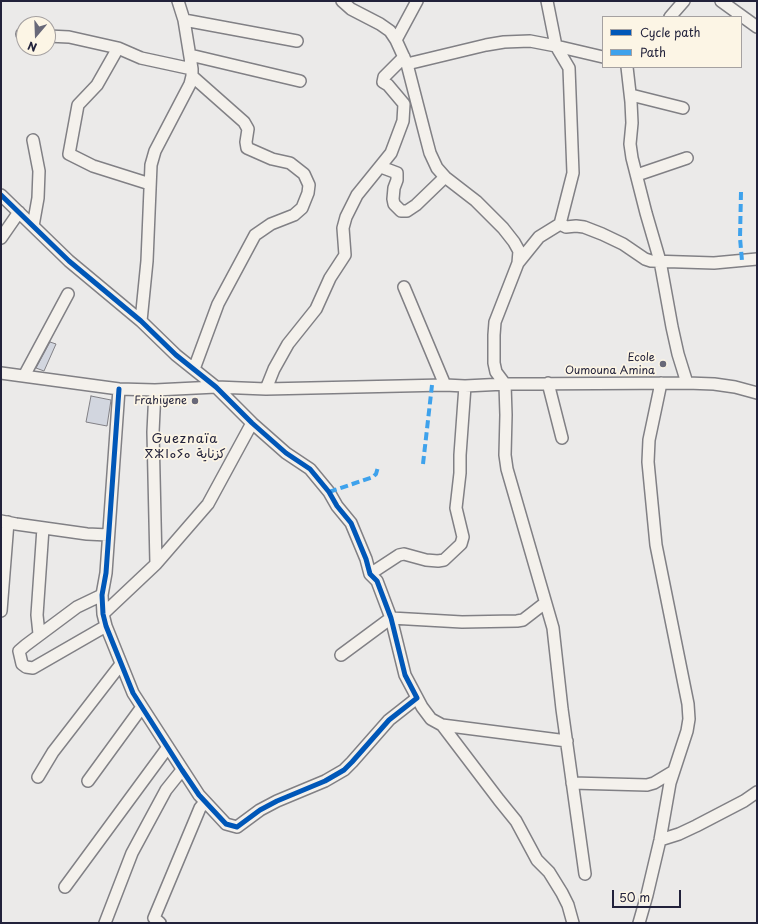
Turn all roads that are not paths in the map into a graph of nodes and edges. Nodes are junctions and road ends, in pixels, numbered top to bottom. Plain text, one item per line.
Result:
1 (178, 1) edge
2 (342, 1) edge
3 (417, 1) edge
4 (547, 1) edge
5 (684, 1) edge
6 (722, 1) edge
7 (671, 16) edge
8 (184, 20) junction
9 (757, 27) edge
10 (56, 36) edge
11 (396, 40) junction
12 (297, 41) dead end
13 (556, 46) junction
14 (118, 48) junction
15 (190, 55) junction
16 (602, 57) edge
17 (406, 60) junction
18 (627, 68) edge
19 (192, 73) junction
20 (300, 81) dead end
21 (631, 95) junction
22 (683, 108) dead end
23 (33, 140) dead end
24 (687, 158) dead end
25 (381, 167) junction
26 (637, 175) junction
27 (445, 177) junction
28 (150, 184) junction
29 (1, 195) edge
30 (19, 212) junction
31 (560, 224) junction
32 (32, 226) junction
33 (1, 238) edge
34 (757, 259) edge
35 (660, 261) junction
36 (518, 263) junction
37 (404, 287) dead end
38 (68, 294) dead end
39 (141, 321) junction
40 (194, 370) junction
41 (1, 373) edge
42 (24, 376) junction
43 (687, 382) junction
44 (548, 383) junction
45 (661, 383) junction
46 (505, 384) junction
47 (445, 385) junction
48 (465, 386) junction
49 (216, 387) junction
50 (119, 389) junction
51 (266, 389) junction
52 (155, 390) junction
53 (757, 393) edge
54 (252, 424) junction
55 (562, 438) dead end
56 (4, 522) edge
57 (44, 528) junction
58 (108, 535) junction
59 (156, 564) junction
60 (370, 574) junction
61 (102, 595) junction
62 (545, 603) junction
63 (1, 611) edge
64 (103, 614) junction
65 (391, 618) junction
66 (106, 626) junction
67 (39, 634) junction
68 (342, 655) dead end
69 (122, 664) junction
70 (417, 698) junction
71 (142, 707) junction
72 (442, 725) junction
73 (567, 741) junction
74 (168, 747) junction
75 (182, 770) junction
76 (674, 771) junction
77 (38, 777) dead end
78 (88, 781) dead end
79 (572, 783) junction
80 (757, 792) edge
81 (205, 802) junction
82 (660, 840) junction
83 (585, 874) dead end
84 (65, 887) dead end
85 (105, 923) edge
86 (160, 923) edge
87 (573, 923) edge
88 (639, 923) edge

1 - 8 street
2 - 11 street
3 - 11 street
4 - 13 street
5 - 7 street
6 - 9 street
8 - 12 street
8 - 15 street
10 - 14 street
11 - 17 street
13 - 16 street
13 - 17 street
13 - 31 street
14 - 19 street
14 - 28 street
15 - 19 street
15 - 20 street
17 - 25 street
17 - 27 street
18 - 21 street
19 - 28 street
19 - 40 street
21 - 22 street
21 - 26 street
23 - 32 street
24 - 26 street
25 - 27 street
25 - 51 street
26 - 35 street
27 - 36 street
28 - 39 street
29 - 30 street
30 - 32 street
30 - 33 street
31 - 35 street
31 - 36 street
32 - 39 street
34 - 35 street
35 - 43 street
36 - 46 street
37 - 47 street
38 - 42 street
39 - 40 street
40 - 49 street
41 - 42 street
42 - 50 street
43 - 45 street
43 - 53 street
44 - 45 street
44 - 46 street
44 - 55 street
45 - 76 street
46 - 48 street
46 - 62 street
47 - 48 street
47 - 51 street
48 - 60 street
49 - 51 street
49 - 52 street
49 - 54 street
50 - 52 street
50 - 58 street
52 - 59 street
54 - 59 street
54 - 60 street
56 - 57 street
56 - 63 street
57 - 58 street
57 - 67 street
58 - 61 street
59 - 64 street
60 - 65 street
61 - 64 street
61 - 67 street
62 - 65 street
62 - 73 street
64 - 66 street
65 - 68 street
65 - 70 street
66 - 67 street
66 - 69 street
69 - 71 street
69 - 77 street
70 - 72 street
70 - 81 street
71 - 74 street
71 - 78 street
72 - 73 street
72 - 87 street
73 - 79 street
74 - 75 street
74 - 84 street
75 - 81 street
75 - 85 street
76 - 79 street
76 - 82 street
79 - 83 street
80 - 82 street
81 - 86 street
82 - 88 street

